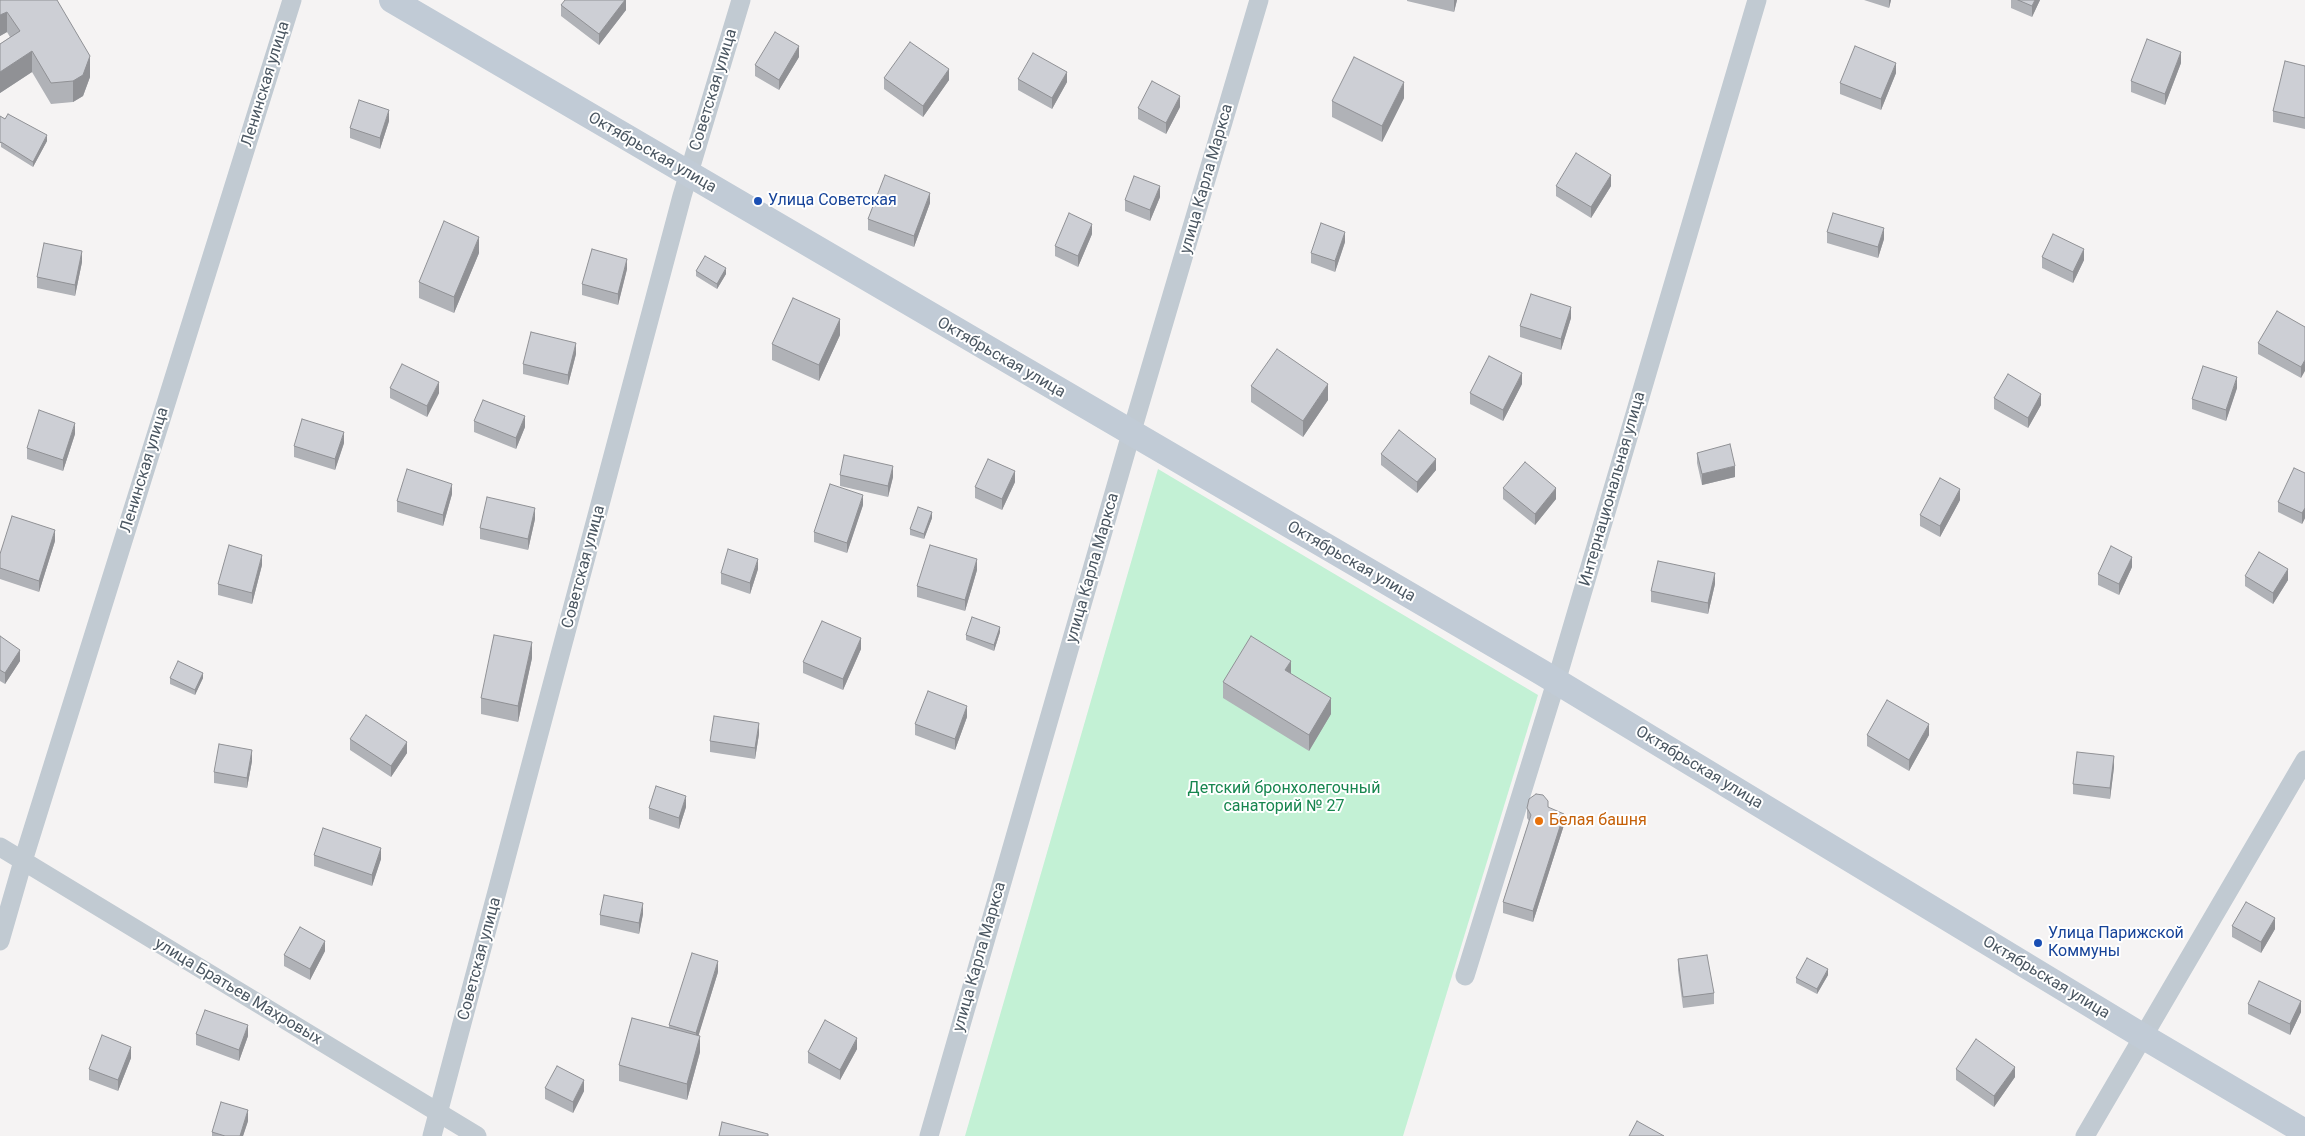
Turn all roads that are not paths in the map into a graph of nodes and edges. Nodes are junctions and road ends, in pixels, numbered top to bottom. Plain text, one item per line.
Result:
1 (292, 0) edge
2 (392, 0) edge
3 (741, 0) edge
4 (1260, 0) edge
5 (1757, 0) edge
6 (689, 174) junction
7 (1131, 434) junction
8 (1556, 682) junction
9 (2305, 760) edge
10 (0, 847) edge
11 (23, 861) junction
12 (0, 941) edge
13 (1466, 976) dead end
14 (2144, 1037) junction
15 (439, 1113) junction
16 (2305, 1132) edge
17 (432, 1136) edge
18 (477, 1136) edge
19 (929, 1136) edge
20 (2085, 1136) edge

1 - 11 street, Ленинская улица
2 - 6 main road, Октябрьская улица
3 - 6 street, Советская улица
4 - 7 street, улица Карла Маркса
5 - 8 street, Интернациональная улица
6 - 7 main road, Октябрьская улица
6 - 15 street, Советская улица
7 - 8 main road, Октябрьская улица
7 - 19 street, улица Карла Маркса
8 - 13 street, Интернациональная улица
8 - 14 main road, Октябрьская улица
9 - 14 street
10 - 11 street, улица Братьев Махровых
11 - 12 street, Ленинская улица
11 - 15 street, улица Братьев Махровых
14 - 16 main road, Октябрьская улица
14 - 20 street
15 - 17 street, Советская улица
15 - 18 street, улица Братьев Махровых

